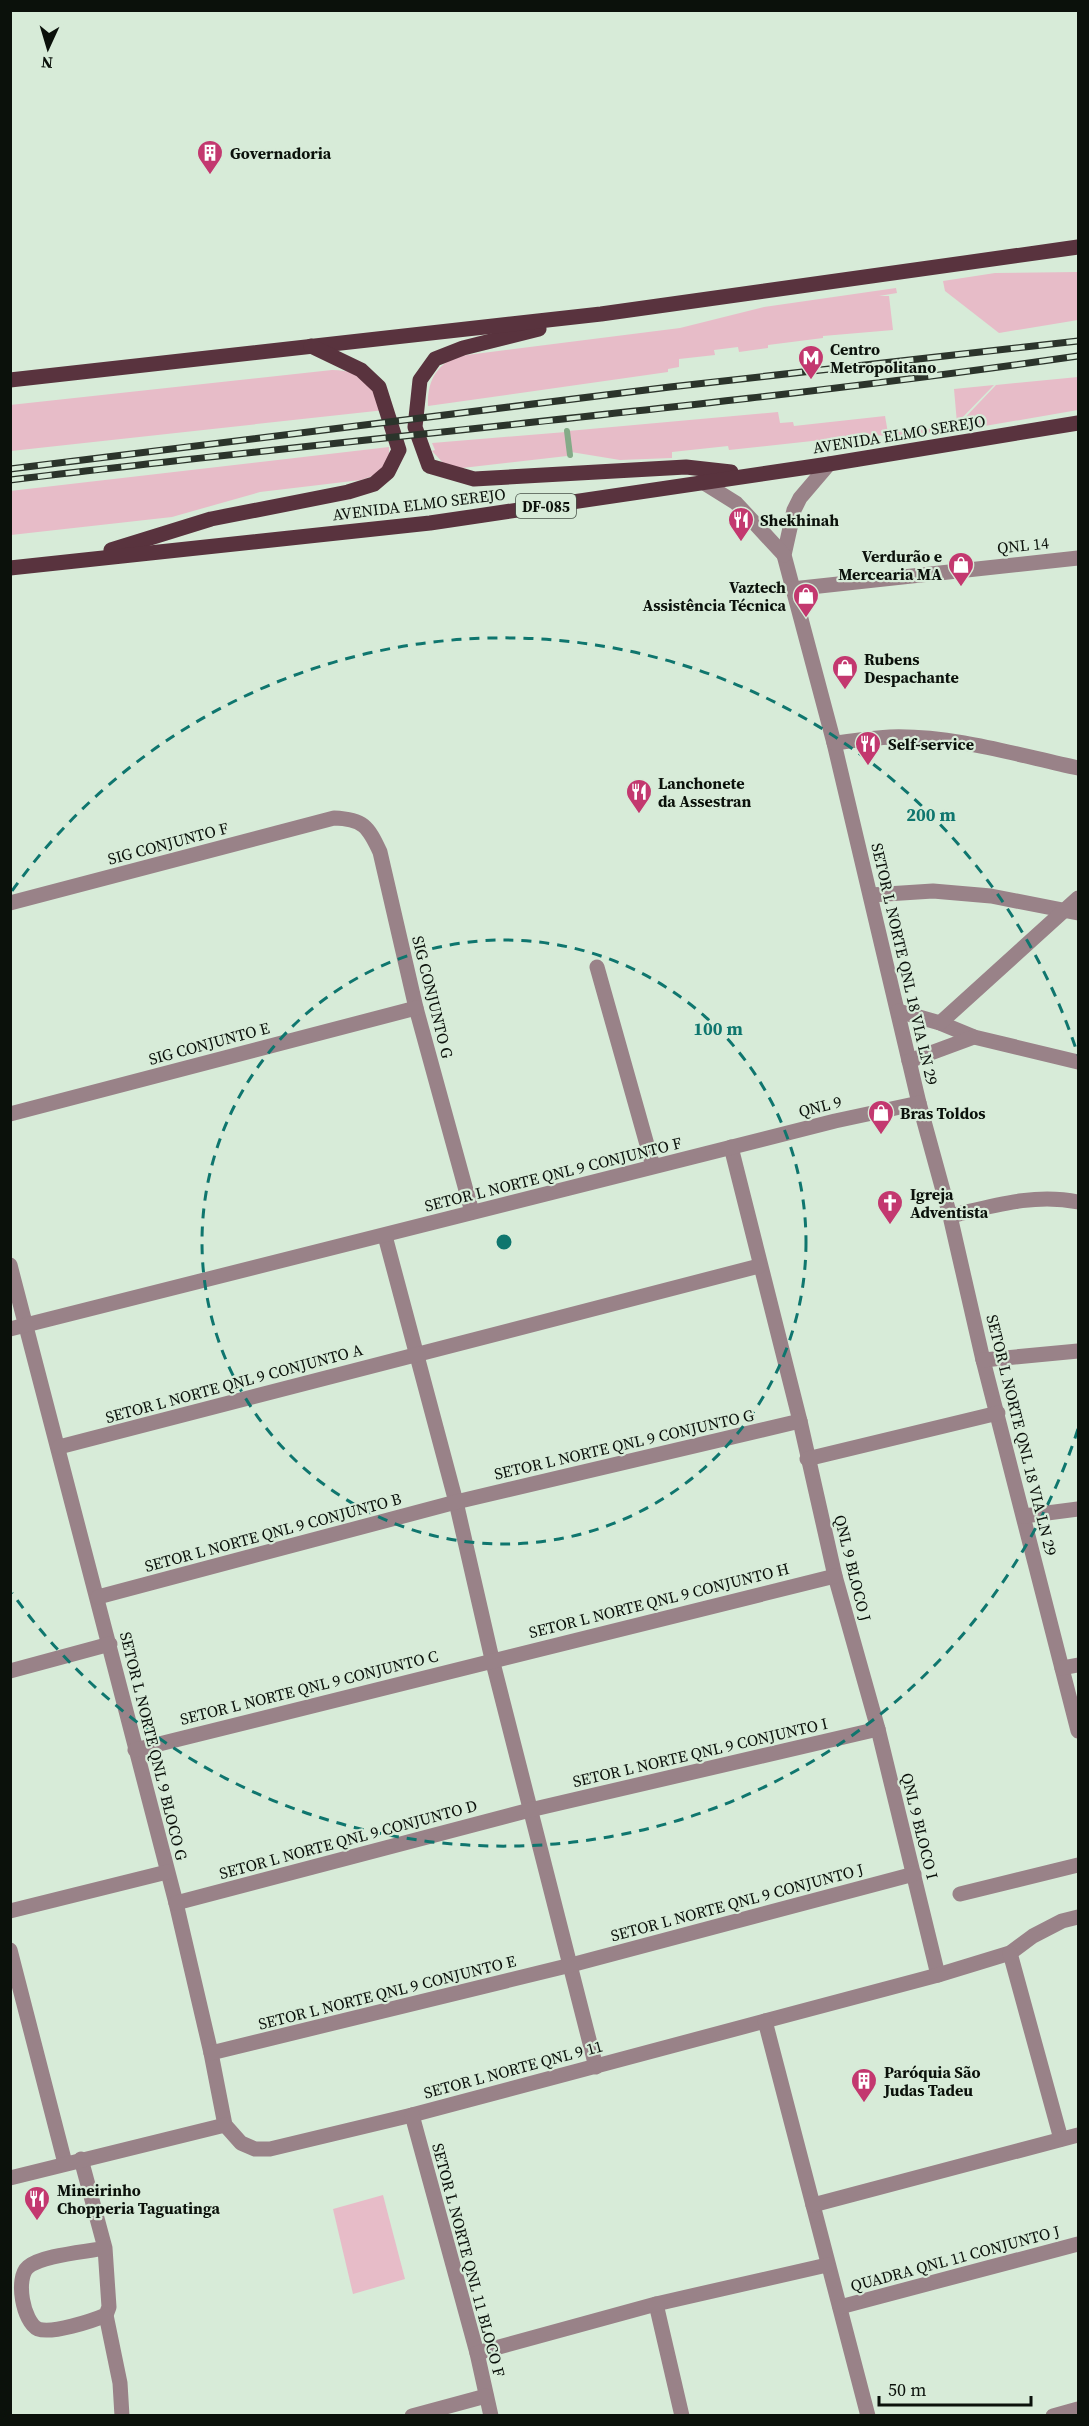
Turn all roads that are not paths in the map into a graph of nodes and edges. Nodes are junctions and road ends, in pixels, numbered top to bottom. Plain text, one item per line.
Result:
1 (1078, 247) edge
2 (1051, 251) junction
3 (1078, 259) edge
4 (601, 314) junction
5 (310, 346) junction
6 (10, 380) edge
7 (1078, 423) edge
8 (829, 464) junction
9 (750, 475) junction
10 (704, 483) junction
11 (784, 555) junction
12 (1078, 558) edge
13 (79, 560) junction
14 (10, 568) edge
15 (792, 589) junction
16 (834, 744) junction
17 (1078, 768) edge
18 (334, 818) joint
19 (871, 895) junction
20 (1078, 898) edge
21 (10, 903) edge
22 (1072, 911) edge
23 (597, 968) dead end
24 (416, 1008) junction
25 (898, 1011) junction
26 (940, 1023) junction
27 (974, 1037) junction
28 (909, 1061) junction
29 (1078, 1062) edge
30 (919, 1103) junction
31 (10, 1114) edge
32 (731, 1148) junction
33 (653, 1166) junction
34 (1078, 1203) edge
35 (472, 1212) junction
36 (950, 1216) junction
37 (385, 1236) junction
38 (10, 1265) edge
39 (759, 1266) junction
40 (26, 1325) junction
41 (10, 1329) edge
42 (1078, 1351) edge
43 (418, 1354) junction
44 (983, 1360) junction
45 (998, 1413) junction
46 (800, 1421) junction
47 (59, 1447) junction
48 (807, 1459) junction
49 (456, 1502) junction
50 (1078, 1509) edge
51 (1024, 1516) junction
52 (835, 1576) junction
53 (98, 1598) junction
54 (110, 1644) junction
55 (492, 1659) junction
56 (1078, 1665) edge
57 (1062, 1668) junction
58 (10, 1671) edge
59 (866, 1686) joint
60 (878, 1729) junction
61 (1078, 1731) edge
62 (135, 1750) junction
63 (531, 1810) junction
64 (1078, 1865) edge
65 (167, 1872) junction
66 (914, 1874) junction
67 (960, 1894) dead end
68 (176, 1903) junction
69 (10, 1911) edge
70 (1078, 1917) edge
71 (10, 1950) edge
72 (1010, 1953) junction
73 (571, 1965) junction
74 (938, 1975) junction
75 (765, 2021) junction
76 (212, 2053) junction
77 (596, 2067) junction
78 (412, 2115) junction
79 (225, 2125) junction
80 (1078, 2135) edge
81 (1061, 2139) junction
82 (81, 2160) junction
83 (65, 2163) junction
84 (10, 2178) edge
85 (813, 2205) junction
86 (1078, 2244) edge
87 (105, 2248) junction
88 (827, 2265) junction
89 (656, 2304) junction
90 (840, 2307) junction
91 (106, 2315) junction
92 (477, 2353) junction
93 (486, 2396) junction
94 (1078, 2409) edge
95 (122, 2415) edge
96 (412, 2415) edge
97 (491, 2415) edge
98 (682, 2415) edge
99 (868, 2415) edge
100 (1053, 2415) edge

1 - 2 main road
2 - 3 main road
2 - 4 main road
4 - 5 main road
4 - 9 main road
5 - 6 main road
5 - 13 main road
7 - 8 main road, AVENIDA ELMO SEREJO / DF-085
8 - 9 main road, AVENIDA ELMO SEREJO / DF-085
8 - 11 street
9 - 10 main road, AVENIDA ELMO SEREJO / DF-085
10 - 11 street
10 - 13 main road, AVENIDA ELMO SEREJO / DF-085
11 - 15 street, SETOR L NORTE QNL 18 VIA LN 29
12 - 15 street, QNL 14
13 - 14 main road, AVENIDA ELMO SEREJO / DF-085
15 - 16 street, SETOR L NORTE QNL 18 VIA LN 29
16 - 17 street
16 - 19 street, SETOR L NORTE QNL 18 VIA LN 29
18 - 21 street, SIG CONJUNTO F
18 - 24 street, SIG CONJUNTO G
19 - 22 street
19 - 25 street, SETOR L NORTE QNL 18 VIA LN 29
20 - 22 street
22 - 26 street
23 - 33 street
24 - 31 street, SIG CONJUNTO E
24 - 35 street, SIG CONJUNTO G
25 - 26 street
25 - 28 street, SETOR L NORTE QNL 18 VIA LN 29
26 - 27 street
27 - 28 street
27 - 29 street
28 - 30 street, SETOR L NORTE QNL 18 VIA LN 29
30 - 32 street, QNL 9
30 - 36 street, SETOR L NORTE QNL 18 VIA LN 29
32 - 33 street, SETOR L NORTE QNL 9 CONJUNTO F
32 - 39 street, QNL 9 BLOCO J
33 - 35 street, SETOR L NORTE QNL 9 CONJUNTO F
34 - 36 street
35 - 37 street, SETOR L NORTE QNL 9 CONJUNTO F
36 - 44 street, SETOR L NORTE QNL 18 VIA LN 29
37 - 40 street
37 - 43 street
38 - 40 street, SETOR L NORTE QNL 9 BLOCO G
39 - 43 street
39 - 46 street, QNL 9 BLOCO J
40 - 41 street
40 - 47 street, SETOR L NORTE QNL 9 BLOCO G
42 - 44 street
43 - 47 street, SETOR L NORTE QNL 9 CONJUNTO A
43 - 49 street
44 - 45 street, SETOR L NORTE QNL 18 VIA LN 29
45 - 48 street
45 - 51 street, SETOR L NORTE QNL 18 VIA LN 29
46 - 48 street, QNL 9 BLOCO J
46 - 49 street, SETOR L NORTE QNL 9 CONJUNTO G
47 - 53 street, SETOR L NORTE QNL 9 BLOCO G
48 - 52 street, QNL 9 BLOCO J
49 - 53 street, SETOR L NORTE QNL 9 CONJUNTO B
49 - 55 street
50 - 51 street
51 - 57 street, SETOR L NORTE QNL 18 VIA LN 29
52 - 55 street, SETOR L NORTE QNL 9 CONJUNTO H
52 - 59 street, QNL 9 BLOCO J
53 - 54 street, SETOR L NORTE QNL 9 BLOCO G
54 - 58 street
54 - 62 street, SETOR L NORTE QNL 9 BLOCO G
55 - 62 street, SETOR L NORTE QNL 9 CONJUNTO C
55 - 63 street
56 - 57 street
57 - 61 street, SETOR L NORTE QNL 18 VIA LN 29
59 - 60 street, QNL 9 BLOCO I
60 - 63 street, SETOR L NORTE QNL 9 CONJUNTO I
60 - 66 street, QNL 9 BLOCO I
62 - 65 street, SETOR L NORTE QNL 9 BLOCO G
63 - 68 street, SETOR L NORTE QNL 9 CONJUNTO D
63 - 73 street
64 - 67 street, QNL 9 BLOCO I
65 - 68 street, SETOR L NORTE QNL 9 BLOCO G
65 - 69 street
66 - 73 street, SETOR L NORTE QNL 9 CONJUNTO J
66 - 74 street, QNL 9 BLOCO I
68 - 76 street, SETOR L NORTE QNL 9 BLOCO G
70 - 72 street, SETOR L NORTE QNL 9 11
71 - 83 street
72 - 74 street, SETOR L NORTE QNL 9 11
72 - 81 street
73 - 76 street, SETOR L NORTE QNL 9 CONJUNTO E
73 - 77 street
74 - 75 street, SETOR L NORTE QNL 9 11
75 - 77 street, SETOR L NORTE QNL 9 11
75 - 85 street
76 - 79 street, SETOR L NORTE QNL 9 BLOCO G
77 - 78 street, SETOR L NORTE QNL 9 11
78 - 79 street, SETOR L NORTE QNL 9 11
78 - 92 street, SETOR L NORTE QNL 11 BLOCO F
79 - 82 street
80 - 81 street
81 - 85 street
82 - 83 street
82 - 87 street
83 - 84 street
85 - 88 street
86 - 90 street, QUADRA QNL 11 CONJUNTO J
87 - 91 street
87 - 91 street
88 - 89 street
88 - 90 street
89 - 92 street
89 - 98 street
90 - 99 street
91 - 95 street
92 - 93 street, SETOR L NORTE QNL 11 BLOCO F
93 - 96 street
93 - 97 street, SETOR L NORTE QNL 11 BLOCO F
94 - 100 street

